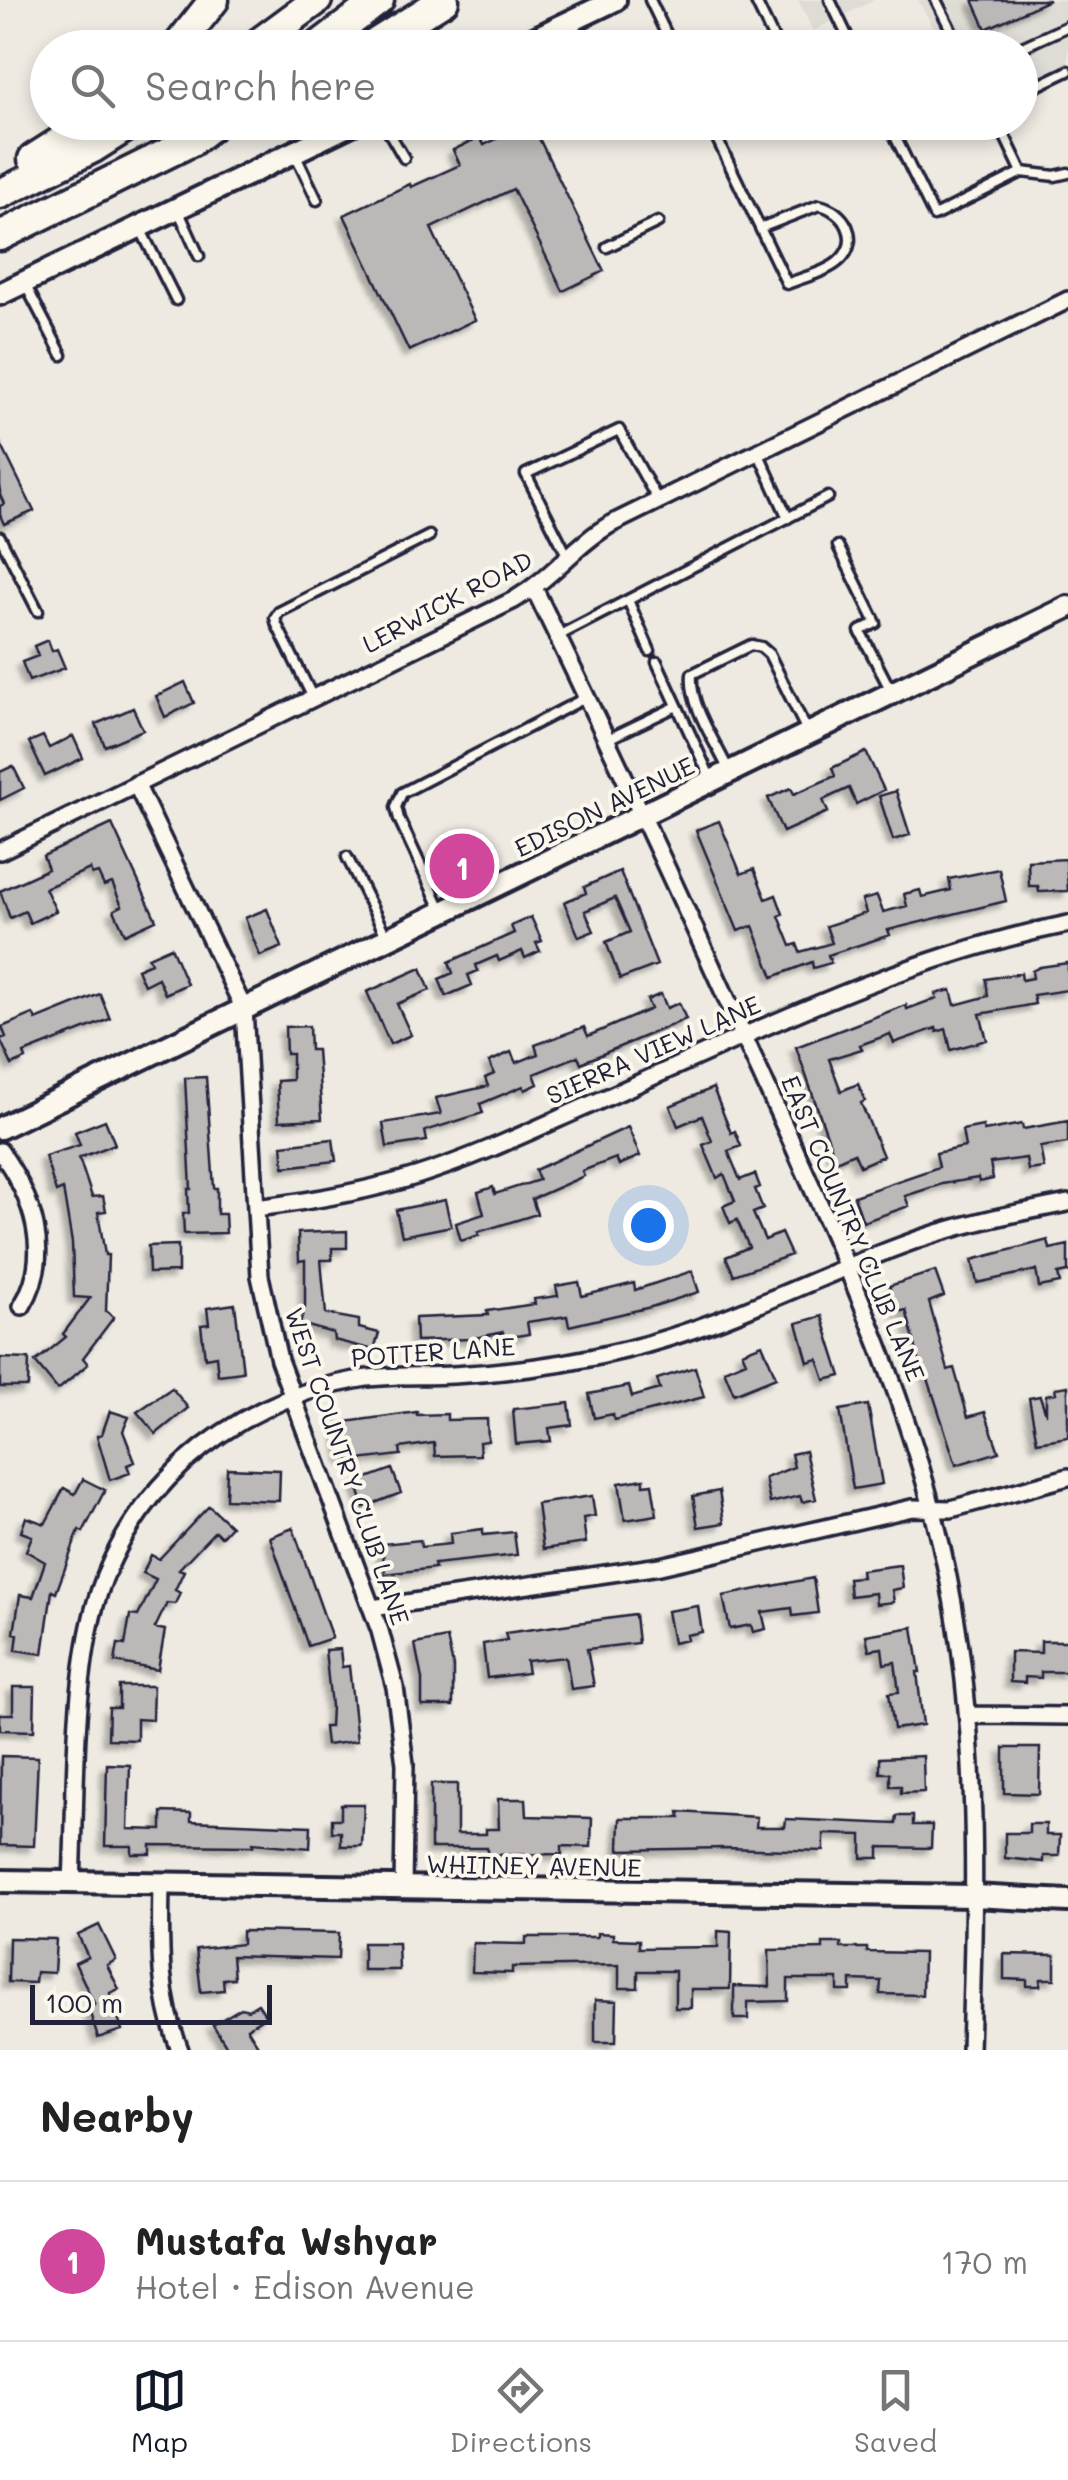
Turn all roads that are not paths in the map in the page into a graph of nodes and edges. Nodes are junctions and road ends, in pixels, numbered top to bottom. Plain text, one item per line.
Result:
1 (214, 0) edge
2 (317, 0) edge
3 (380, 0) edge
4 (444, 0) edge
5 (615, 0) edge
6 (650, 0) edge
7 (755, 0) edge
8 (830, 0) edge
9 (936, 0) edge
10 (562, 25) junction
11 (1068, 26) edge
12 (190, 30) edge
13 (276, 30) edge
14 (340, 30) edge
15 (396, 30) edge
16 (552, 30) edge
17 (564, 30) edge
18 (664, 30) edge
19 (769, 30) edge
20 (844, 30) edge
21 (951, 30) edge
22 (1038, 40) edge
23 (1068, 71) edge
24 (1038, 85) edge
25 (63, 140) edge
26 (106, 140) edge
27 (319, 140) edge
28 (394, 140) edge
29 (718, 140) edge
30 (897, 140) edge
31 (1007, 140) edge
32 (192, 141) edge
33 (294, 152) junction
34 (404, 158) dead end
35 (1022, 172) junction
36 (1068, 173) edge
37 (0, 180) edge
38 (0, 194) edge
39 (317, 200) dead end
40 (177, 208) junction
41 (658, 222) dead end
42 (139, 226) junction
43 (760, 228) junction
44 (0, 236) edge
45 (607, 247) dead end
46 (199, 256) dead end
47 (24, 282) junction
48 (0, 294) edge
49 (176, 300) dead end
50 (1068, 300) edge
51 (62, 355) dead end
52 (758, 452) junction
53 (828, 497) dead end
54 (658, 501) junction
55 (788, 518) junction
56 (429, 536) dead end
57 (0, 537) edge
58 (838, 546) dead end
59 (568, 559) junction
60 (534, 588) junction
61 (628, 600) junction
62 (1068, 607) edge
63 (38, 611) dead end
64 (558, 636) junction
65 (650, 652) dead end
66 (657, 662) dead end
67 (892, 693) junction
68 (587, 697) junction
69 (313, 698) junction
70 (677, 706) junction
71 (808, 734) junction
72 (608, 739) junction
73 (721, 776) junction
74 (136, 784) junction
75 (644, 814) junction
76 (0, 851) edge
77 (347, 857) dead end
78 (443, 913) junction
79 (1068, 924) edge
80 (388, 940) junction
81 (244, 1010) junction
82 (744, 1036) junction
83 (0, 1128) edge
84 (0, 1151) edge
85 (1068, 1203) edge
86 (256, 1208) junction
87 (848, 1267) junction
88 (22, 1306) dead end
89 (293, 1396) junction
90 (1068, 1477) edge
91 (932, 1508) junction
92 (372, 1608) junction
93 (969, 1715) junction
94 (1068, 1716) edge
95 (0, 1881) edge
96 (72, 1882) junction
97 (161, 1884) junction
98 (403, 1888) junction
99 (974, 1896) junction
100 (1068, 1901) edge
101 (180, 2050) edge
102 (970, 2050) edge

1 - 12 highway
2 - 13 highway
3 - 14 highway
4 - 15 highway
5 - 10 street
6 - 18 lane
7 - 19 lane
8 - 20 lane
9 - 21 lane
10 - 16 street
10 - 17 lane
11 - 22 lane
23 - 24 lane
25 - 37 highway
26 - 38 highway
27 - 33 street
28 - 34 lane
29 - 43 lane
30 - 35 lane
31 - 35 lane
32 - 44 highway
33 - 39 lane
33 - 40 street
35 - 36 lane
40 - 42 street
40 - 46 lane
41 - 45 lane
42 - 47 street
42 - 49 lane
43 - 43 lane
47 - 48 street
47 - 51 lane
50 - 52 street, LERWICK ROAD
52 - 54 street, LERWICK ROAD
52 - 55 lane
53 - 55 lane
54 - 59 street, LERWICK ROAD
54 - 59 lane
55 - 61 lane
56 - 69 lane
57 - 63 lane
58 - 67 lane
59 - 60 street, LERWICK ROAD
60 - 64 street, EAST COUNTRY CLUB LANE
60 - 69 street, LERWICK ROAD
61 - 64 lane
61 - 65 lane
62 - 67 street, EDISON AVENUE
64 - 68 street, EAST COUNTRY CLUB LANE
66 - 70 lane
67 - 71 street, EDISON AVENUE
68 - 72 street, EAST COUNTRY CLUB LANE
68 - 78 lane
69 - 74 street, LERWICK ROAD
70 - 72 lane
70 - 73 lane
71 - 73 street, EDISON AVENUE
71 - 73 lane
72 - 75 street, EAST COUNTRY CLUB LANE
73 - 75 street, EDISON AVENUE
74 - 76 street, LERWICK ROAD
74 - 81 street, WEST COUNTRY CLUB LANE
75 - 78 street, EDISON AVENUE
75 - 82 street, EAST COUNTRY CLUB LANE
77 - 80 lane
78 - 80 street, EDISON AVENUE
79 - 82 street, SIERRA VIEW LANE
80 - 81 street, EDISON AVENUE
81 - 83 street, EDISON AVENUE
81 - 86 street, WEST COUNTRY CLUB LANE
82 - 86 street, SIERRA VIEW LANE
82 - 87 street, EAST COUNTRY CLUB LANE
84 - 88 street
85 - 87 street, POTTER LANE
86 - 89 street, WEST COUNTRY CLUB LANE
87 - 89 street, POTTER LANE
87 - 91 street, EAST COUNTRY CLUB LANE
89 - 92 street, WEST COUNTRY CLUB LANE
89 - 96 street, POTTER LANE
90 - 91 street
91 - 92 street
91 - 93 street, EAST COUNTRY CLUB LANE
92 - 98 street, WEST COUNTRY CLUB LANE
93 - 94 street
93 - 99 street, EAST COUNTRY CLUB LANE
95 - 96 street, WHITNEY AVENUE
96 - 97 street, WHITNEY AVENUE
97 - 98 street, WHITNEY AVENUE
97 - 101 street
98 - 99 street, WHITNEY AVENUE
99 - 100 street, WHITNEY AVENUE
99 - 102 street, EAST COUNTRY CLUB LANE

